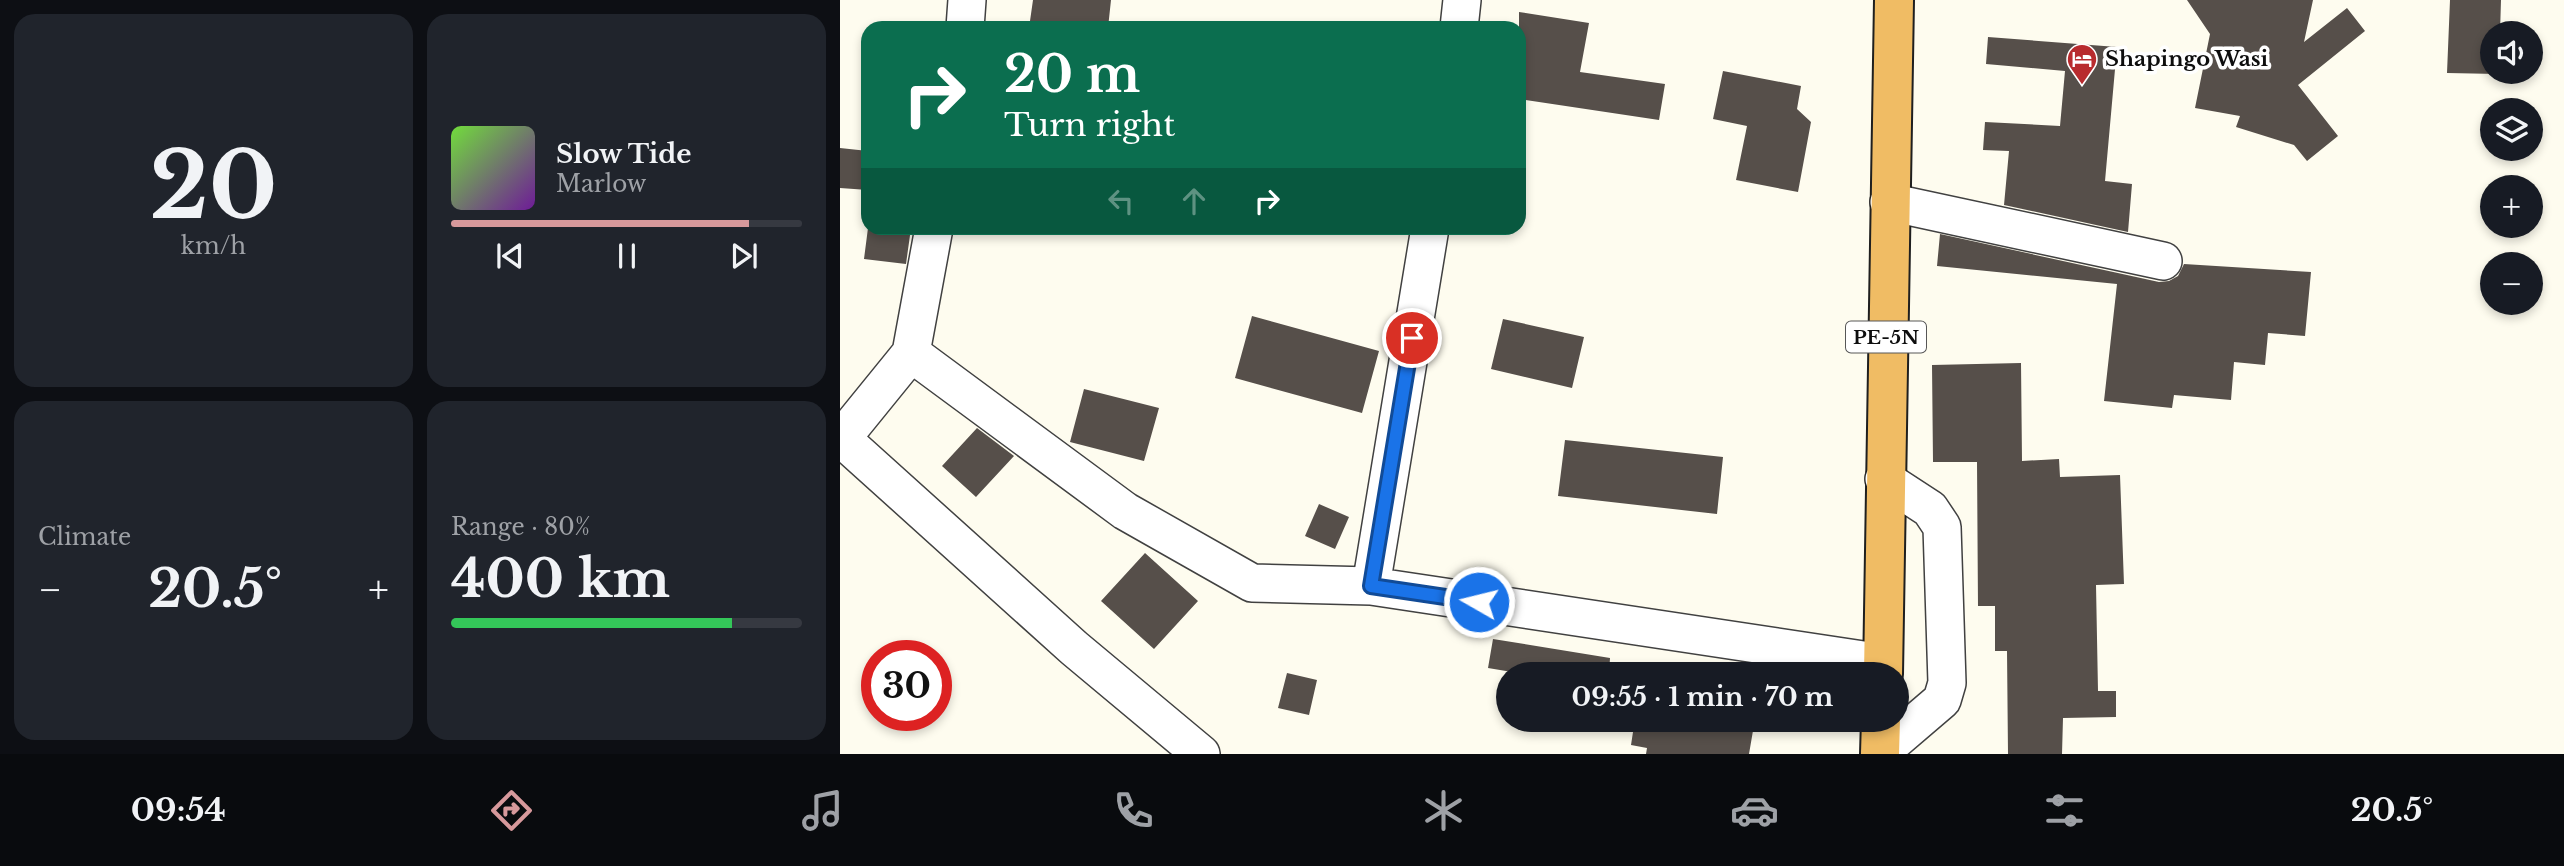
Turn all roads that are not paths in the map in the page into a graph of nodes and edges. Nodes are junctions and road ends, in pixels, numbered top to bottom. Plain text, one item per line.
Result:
1 (967, 0) edge
2 (1462, 0) edge
3 (1894, 0) edge
4 (966, 21) edge
5 (1460, 21) edge
6 (1889, 202) junction
7 (933, 235) edge
8 (1429, 235) edge
9 (2163, 261) dead end
10 (911, 353) junction
11 (841, 437) edge
12 (1884, 480) junction
13 (1371, 586) junction
14 (1846, 662) edge
15 (1883, 662) edge
16 (1881, 732) edge
17 (1201, 754) edge
18 (1880, 754) edge

1 - 4 street
2 - 5 street
3 - 6 highway, PE-5N
6 - 9 street
6 - 12 highway, PE-5N
7 - 10 street
8 - 13 street
10 - 11 street
10 - 13 street
11 - 17 street
12 - 15 highway, PE-5N
12 - 18 street
13 - 14 street
16 - 18 highway

